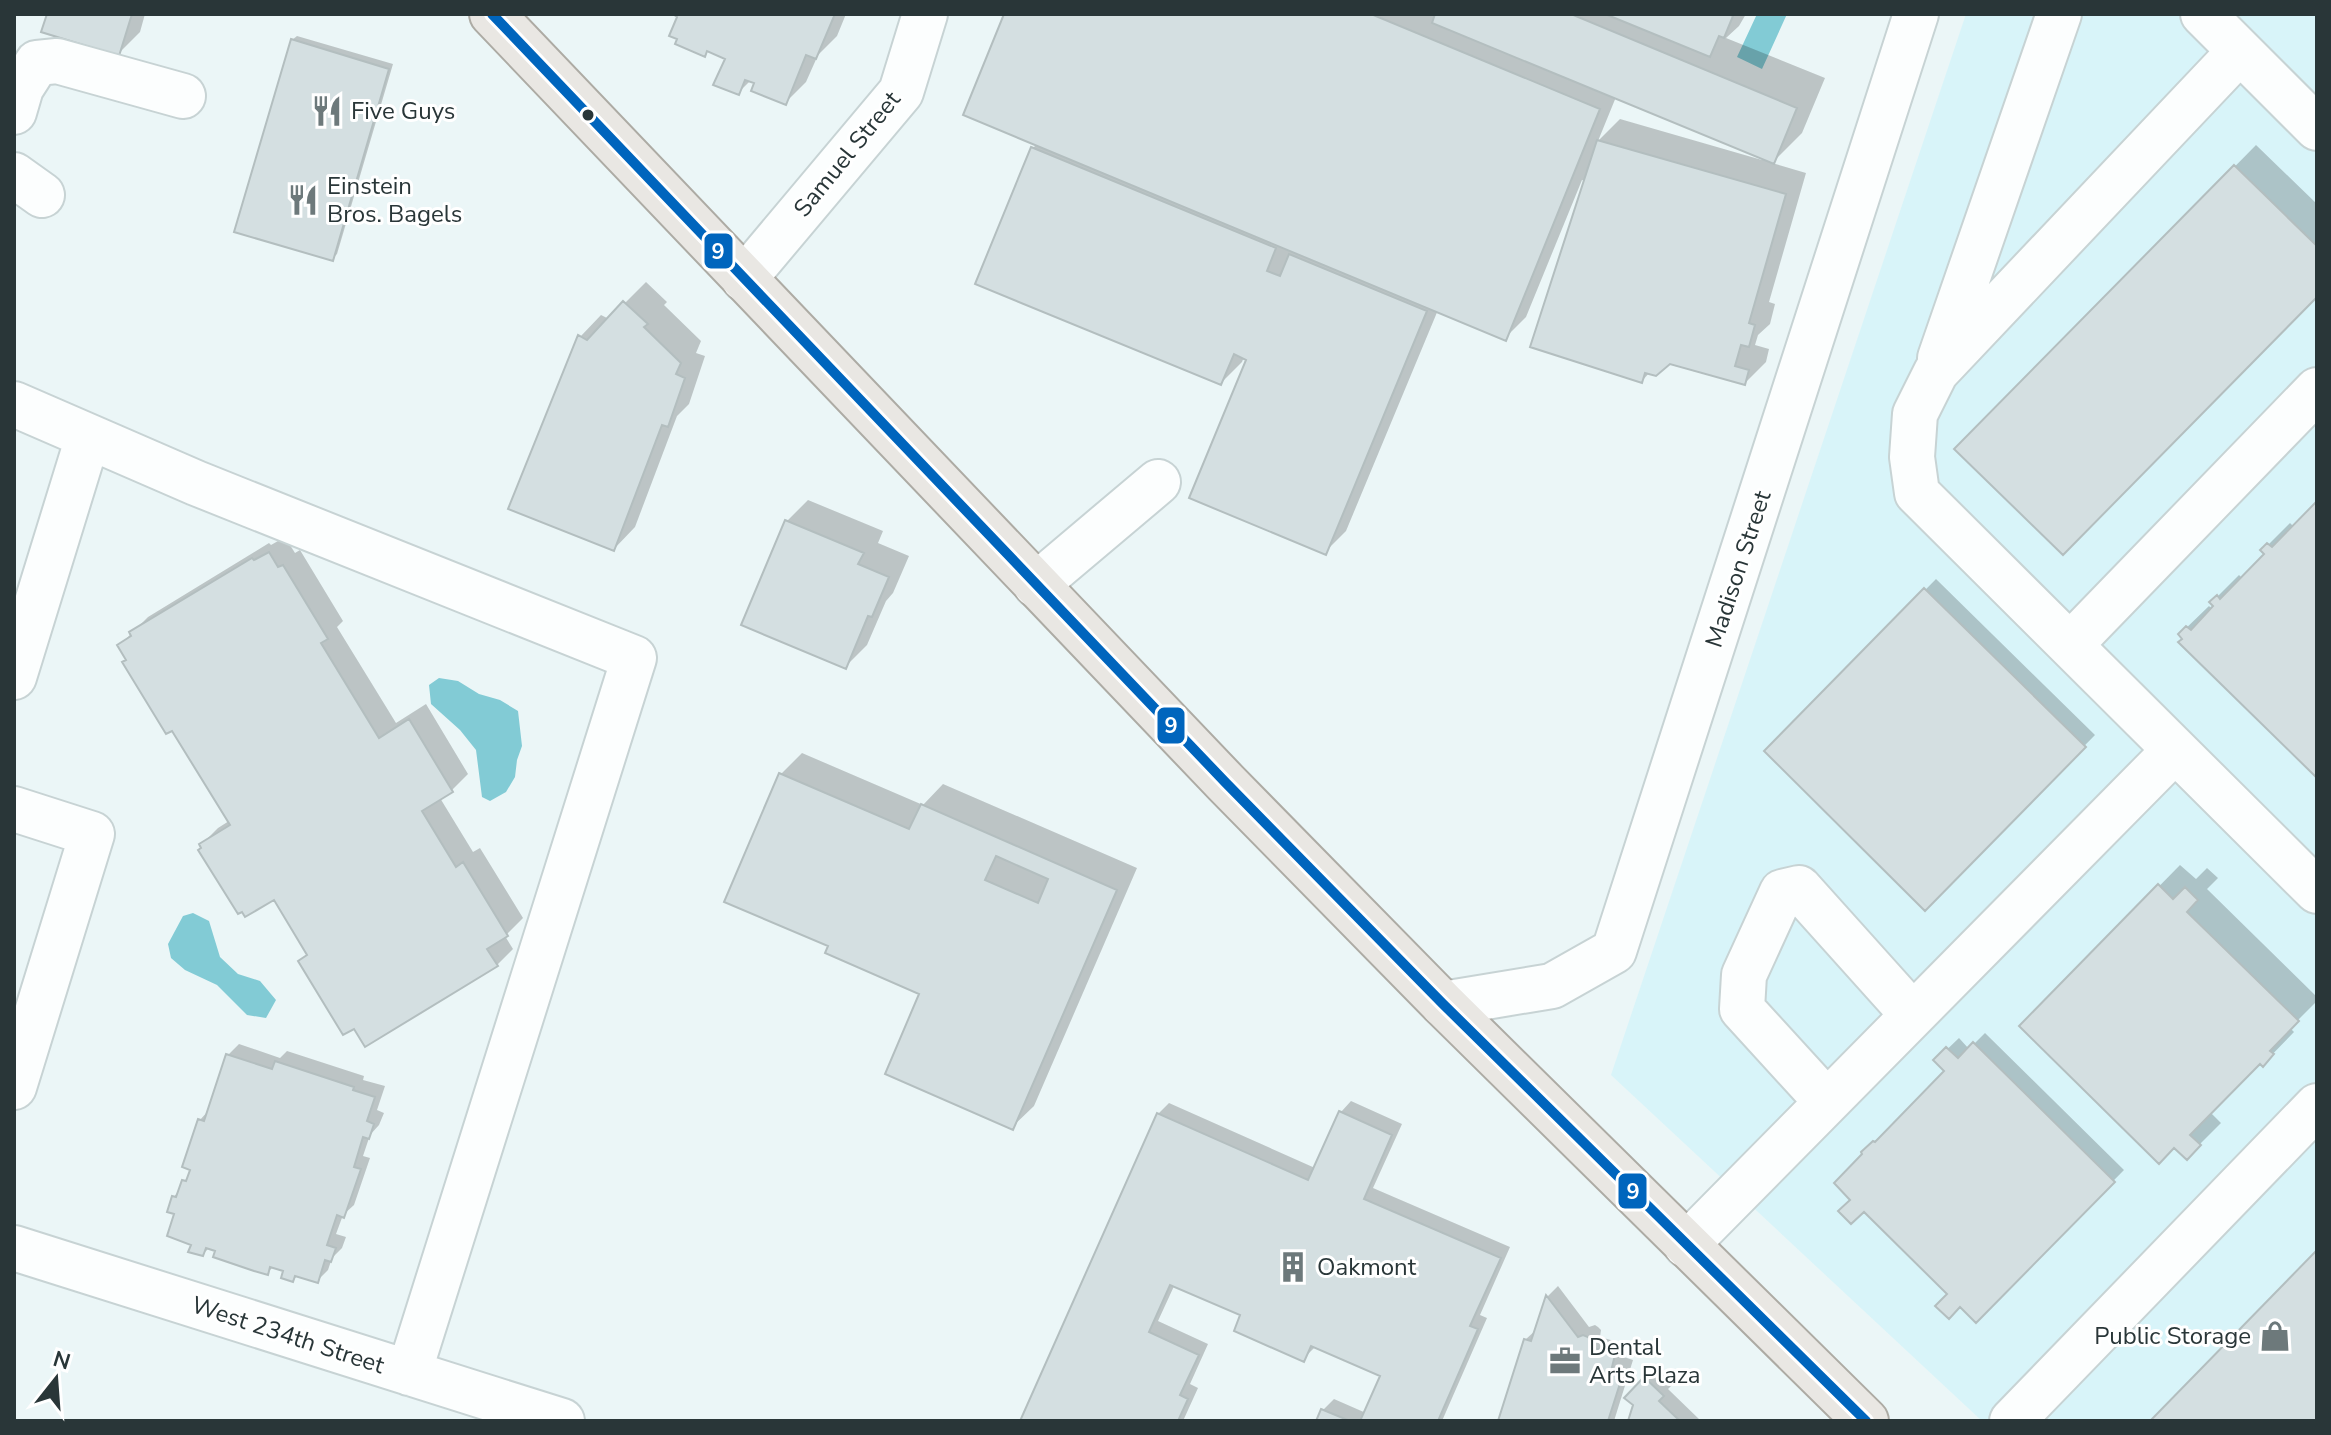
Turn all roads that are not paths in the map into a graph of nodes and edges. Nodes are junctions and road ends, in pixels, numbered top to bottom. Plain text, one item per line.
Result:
1 (492, 14) edge
2 (925, 14) edge
3 (1916, 14) edge
4 (2059, 14) edge
5 (2203, 14) edge
6 (2240, 51) junction
7 (183, 96) dead end
8 (14, 112) edge
9 (2317, 128) edge
10 (744, 279) junction
11 (1936, 372) junction
12 (2317, 390) edge
13 (14, 404) edge
14 (88, 437) junction
15 (1158, 482) dead end
16 (1036, 585) junction
17 (2070, 645) junction
18 (14, 677) edge
19 (2175, 750) junction
20 (14, 809) edge
21 (2317, 891) edge
22 (1443, 1004) junction
23 (1913, 1015) junction
24 (14, 1087) edge
25 (1827, 1102) junction
26 (2317, 1106) edge
27 (1686, 1245) junction
28 (14, 1248) edge
29 (409, 1373) junction
30 (562, 1421) edge
31 (1866, 1421) edge
32 (2012, 1421) edge

1 - 10 main road
2 - 10 street, Samuel Street
3 - 22 street, Madison Street
4 - 11 street
5 - 6 street
6 - 9 street
6 - 11 street
7 - 8 street
10 - 16 main road
11 - 17 street
12 - 17 street
13 - 14 street
14 - 18 street
14 - 29 street
15 - 16 street
16 - 22 main road
17 - 19 street
19 - 21 street
19 - 23 street
20 - 24 street
22 - 27 main road
23 - 25 street
23 - 25 street
25 - 27 street
26 - 32 street
27 - 31 main road
28 - 29 street, West 234th Street
29 - 30 street, West 234th Street

